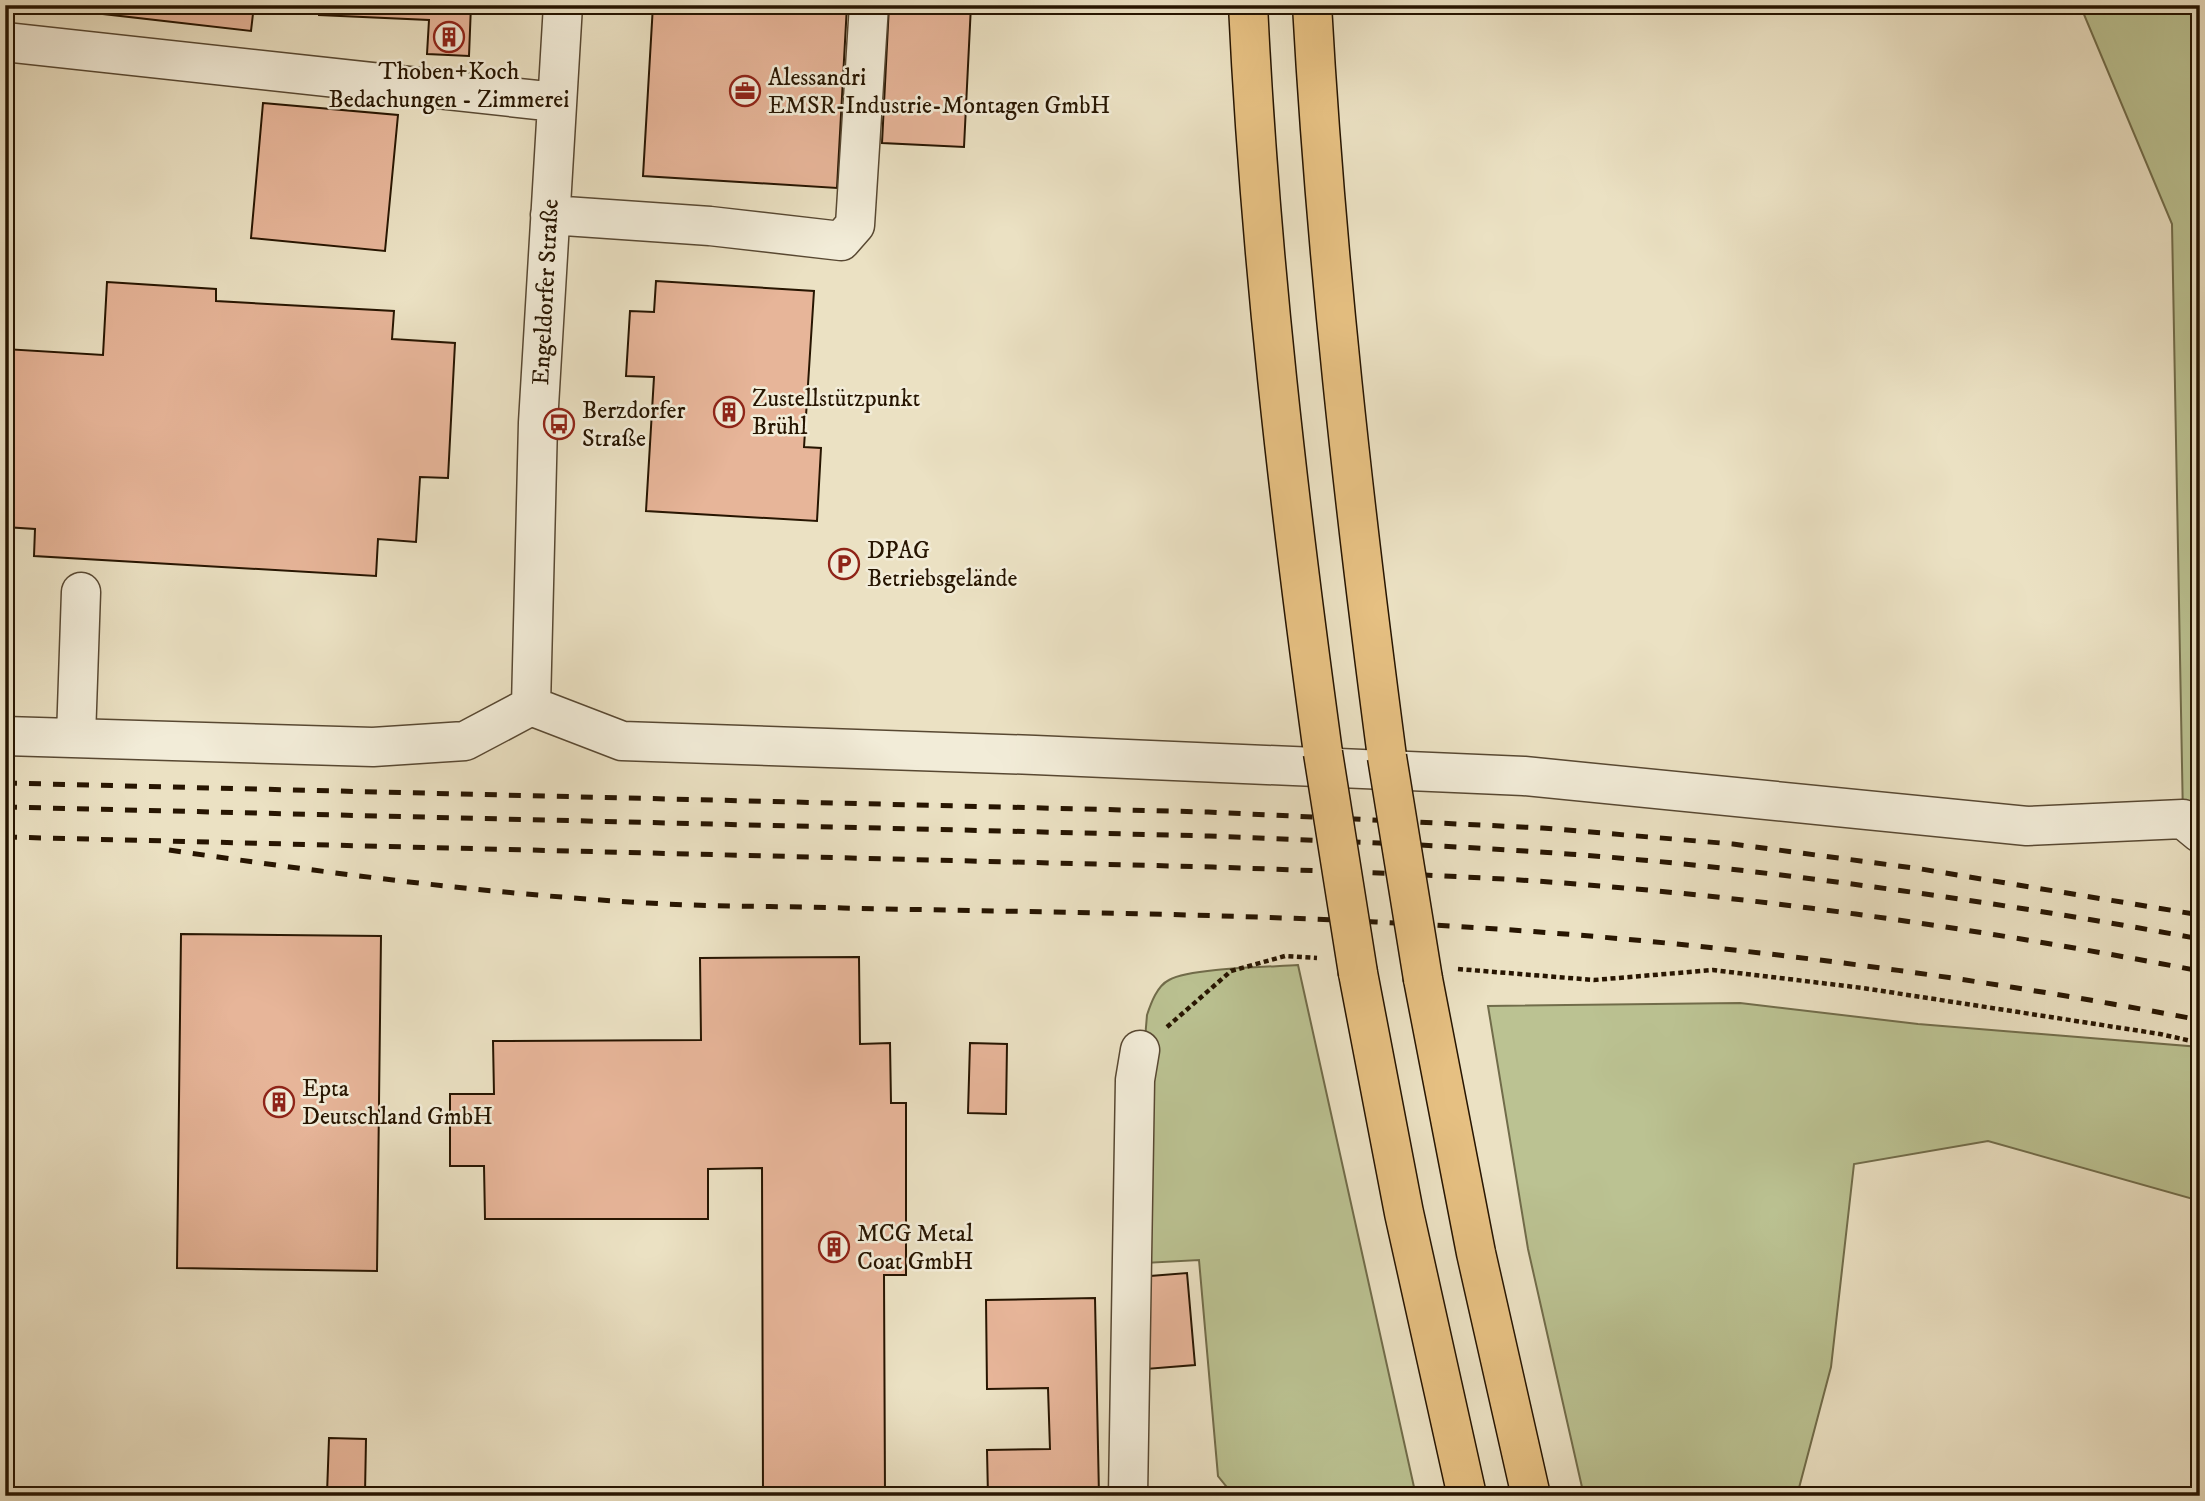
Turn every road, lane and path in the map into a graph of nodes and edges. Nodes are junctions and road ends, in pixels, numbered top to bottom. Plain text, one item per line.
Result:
1 (563, 5) edge
2 (869, 5) edge
3 (1248, 5) edge
4 (1312, 5) edge
5 (5, 42) edge
6 (556, 102) junction
7 (550, 215) junction
8 (81, 592) dead end
9 (531, 706) junction
10 (5, 736) edge
11 (76, 737) junction
12 (2200, 833) edge
13 (1342, 966) junction
14 (1435, 973) junction
15 (2200, 1043) edge
16 (1140, 1051) joint
17 (1128, 1496) edge
18 (1467, 1496) edge
19 (1531, 1496) edge

1 - 6 street, Engeldorfer Straße
2 - 7 street
3 - 13 highway, bridge
4 - 14 highway, bridge
5 - 6 street
6 - 7 street, Engeldorfer Straße
7 - 9 street, Engeldorfer Straße
8 - 11 street
9 - 11 street
9 - 12 street
10 - 11 street
13 - 16 path
13 - 18 highway
14 - 15 path
14 - 19 highway
16 - 17 street

